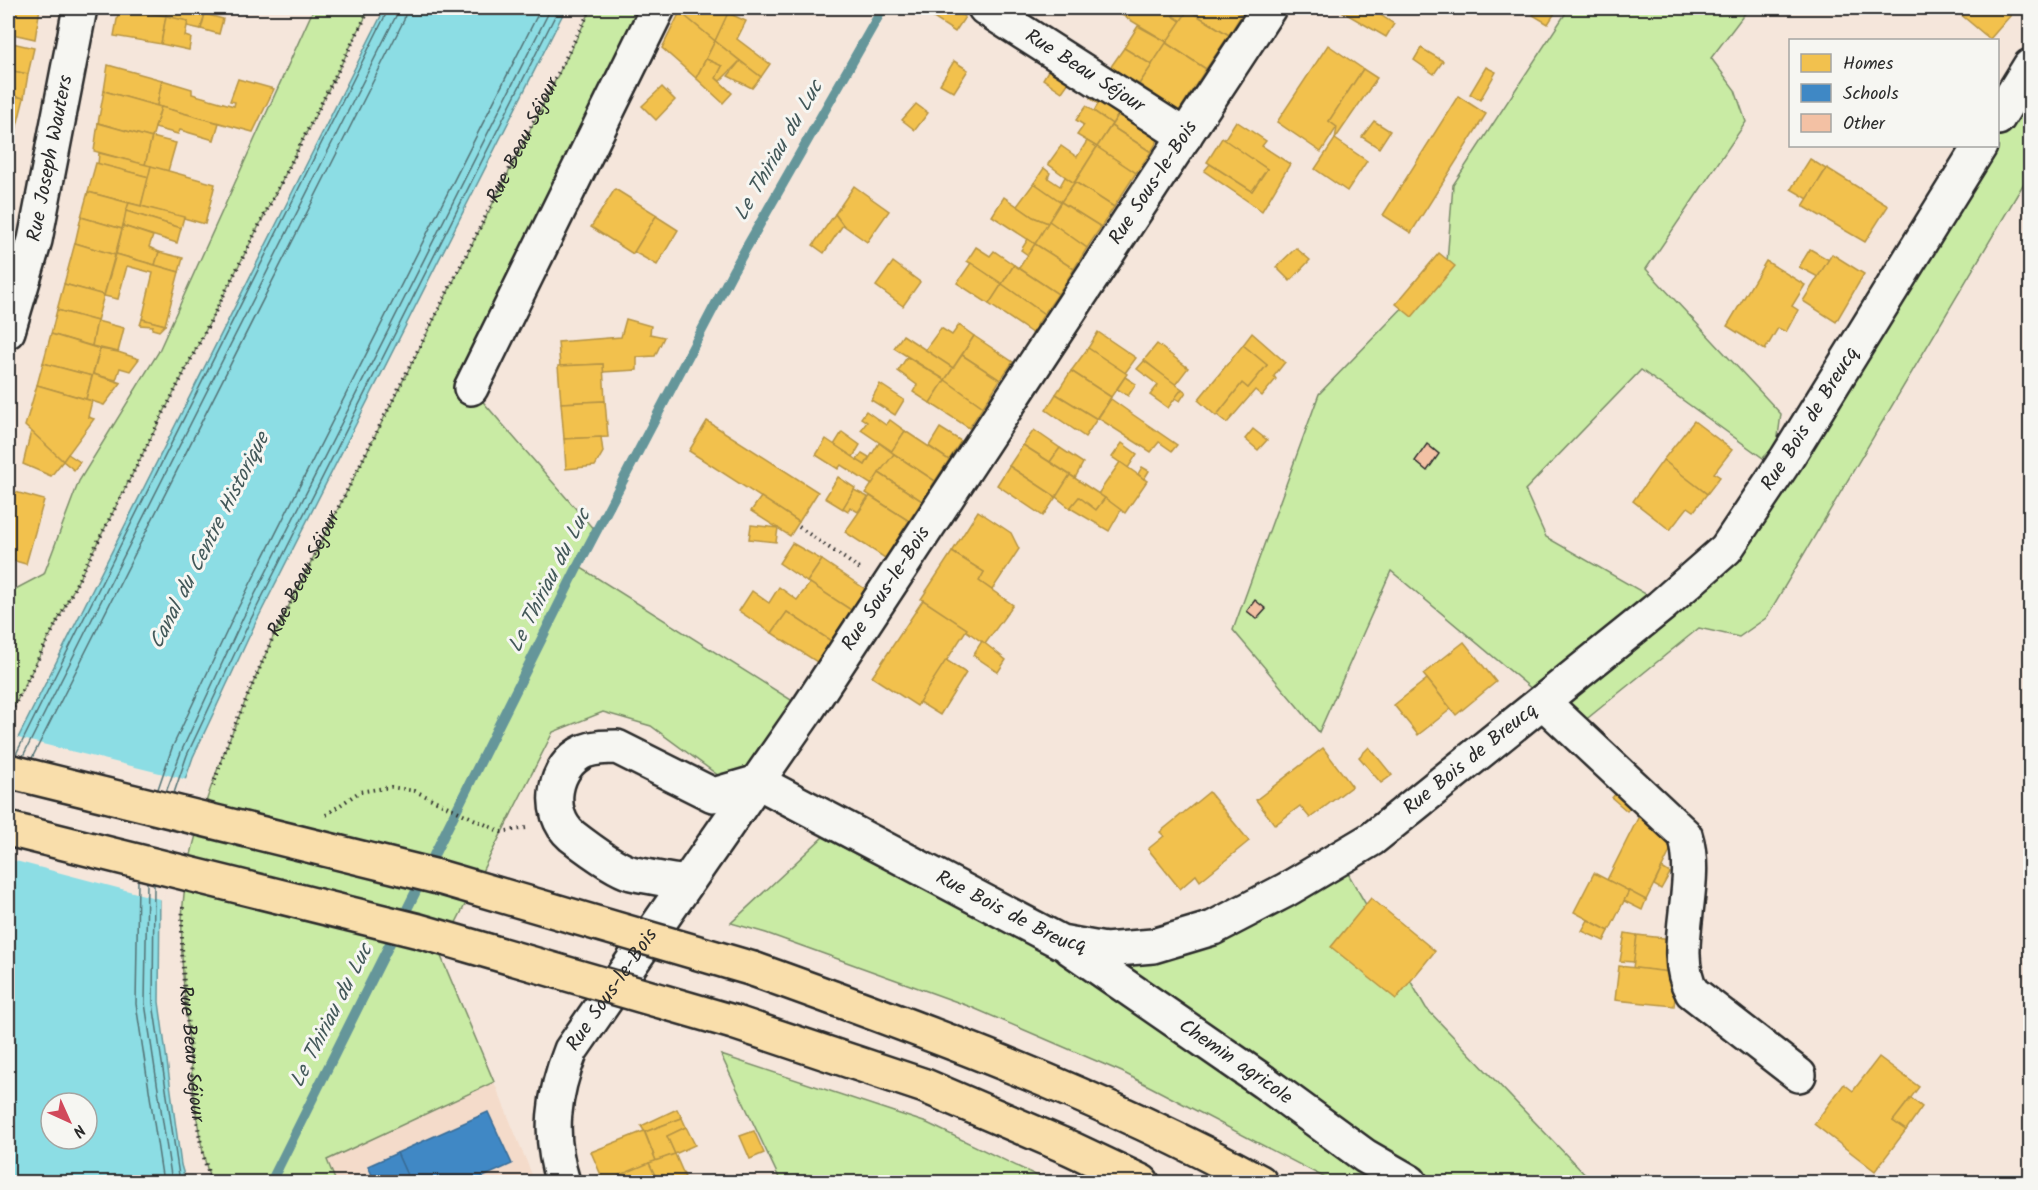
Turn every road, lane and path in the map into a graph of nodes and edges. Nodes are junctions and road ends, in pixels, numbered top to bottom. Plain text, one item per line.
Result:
1 (80, 8) edge
2 (370, 8) edge
3 (591, 8) edge
4 (658, 8) edge
5 (1269, 8) edge
6 (991, 20) edge
7 (2031, 66) edge
8 (1999, 116) edge
9 (1185, 136) junction
10 (1979, 147) edge
11 (10, 318) edge
12 (471, 388) dead end
13 (799, 527) dead end
14 (888, 588) junction
15 (1544, 702) junction
16 (8, 718) edge
17 (8, 771) edge
18 (758, 783) junction
19 (211, 792) dead end
20 (442, 804) dead end
21 (8, 829) edge
22 (501, 832) dead end
23 (686, 883) junction
24 (184, 899) dead end
25 (1061, 942) junction
26 (1799, 1075) dead end
27 (212, 1182) edge
28 (563, 1182) edge
29 (1142, 1182) edge
30 (1260, 1182) edge
31 (1410, 1182) edge

1 - 11 street, Rue Joseph Wauters
2 - 16 path
3 - 19 path, Rue Beau Séjour
4 - 12 street
5 - 9 street, Rue Sous-le-Bois
6 - 9 street, Rue Beau Séjour
7 - 8 street
9 - 14 street, Rue Sous-le-Bois
10 - 15 street, Rue Bois de Breucq
13 - 14 path
14 - 18 street, Rue Sous-le-Bois
15 - 25 street, Rue Bois de Breucq
15 - 26 street
17 - 30 highway, bridge
18 - 23 street, Rue Sous-le-Bois
18 - 23 street
18 - 25 street, Rue Bois de Breucq
20 - 22 path
21 - 29 highway, bridge
23 - 28 street, Rue Sous-le-Bois
24 - 27 path, Rue Beau Séjour
25 - 31 street, Chemin agricole

